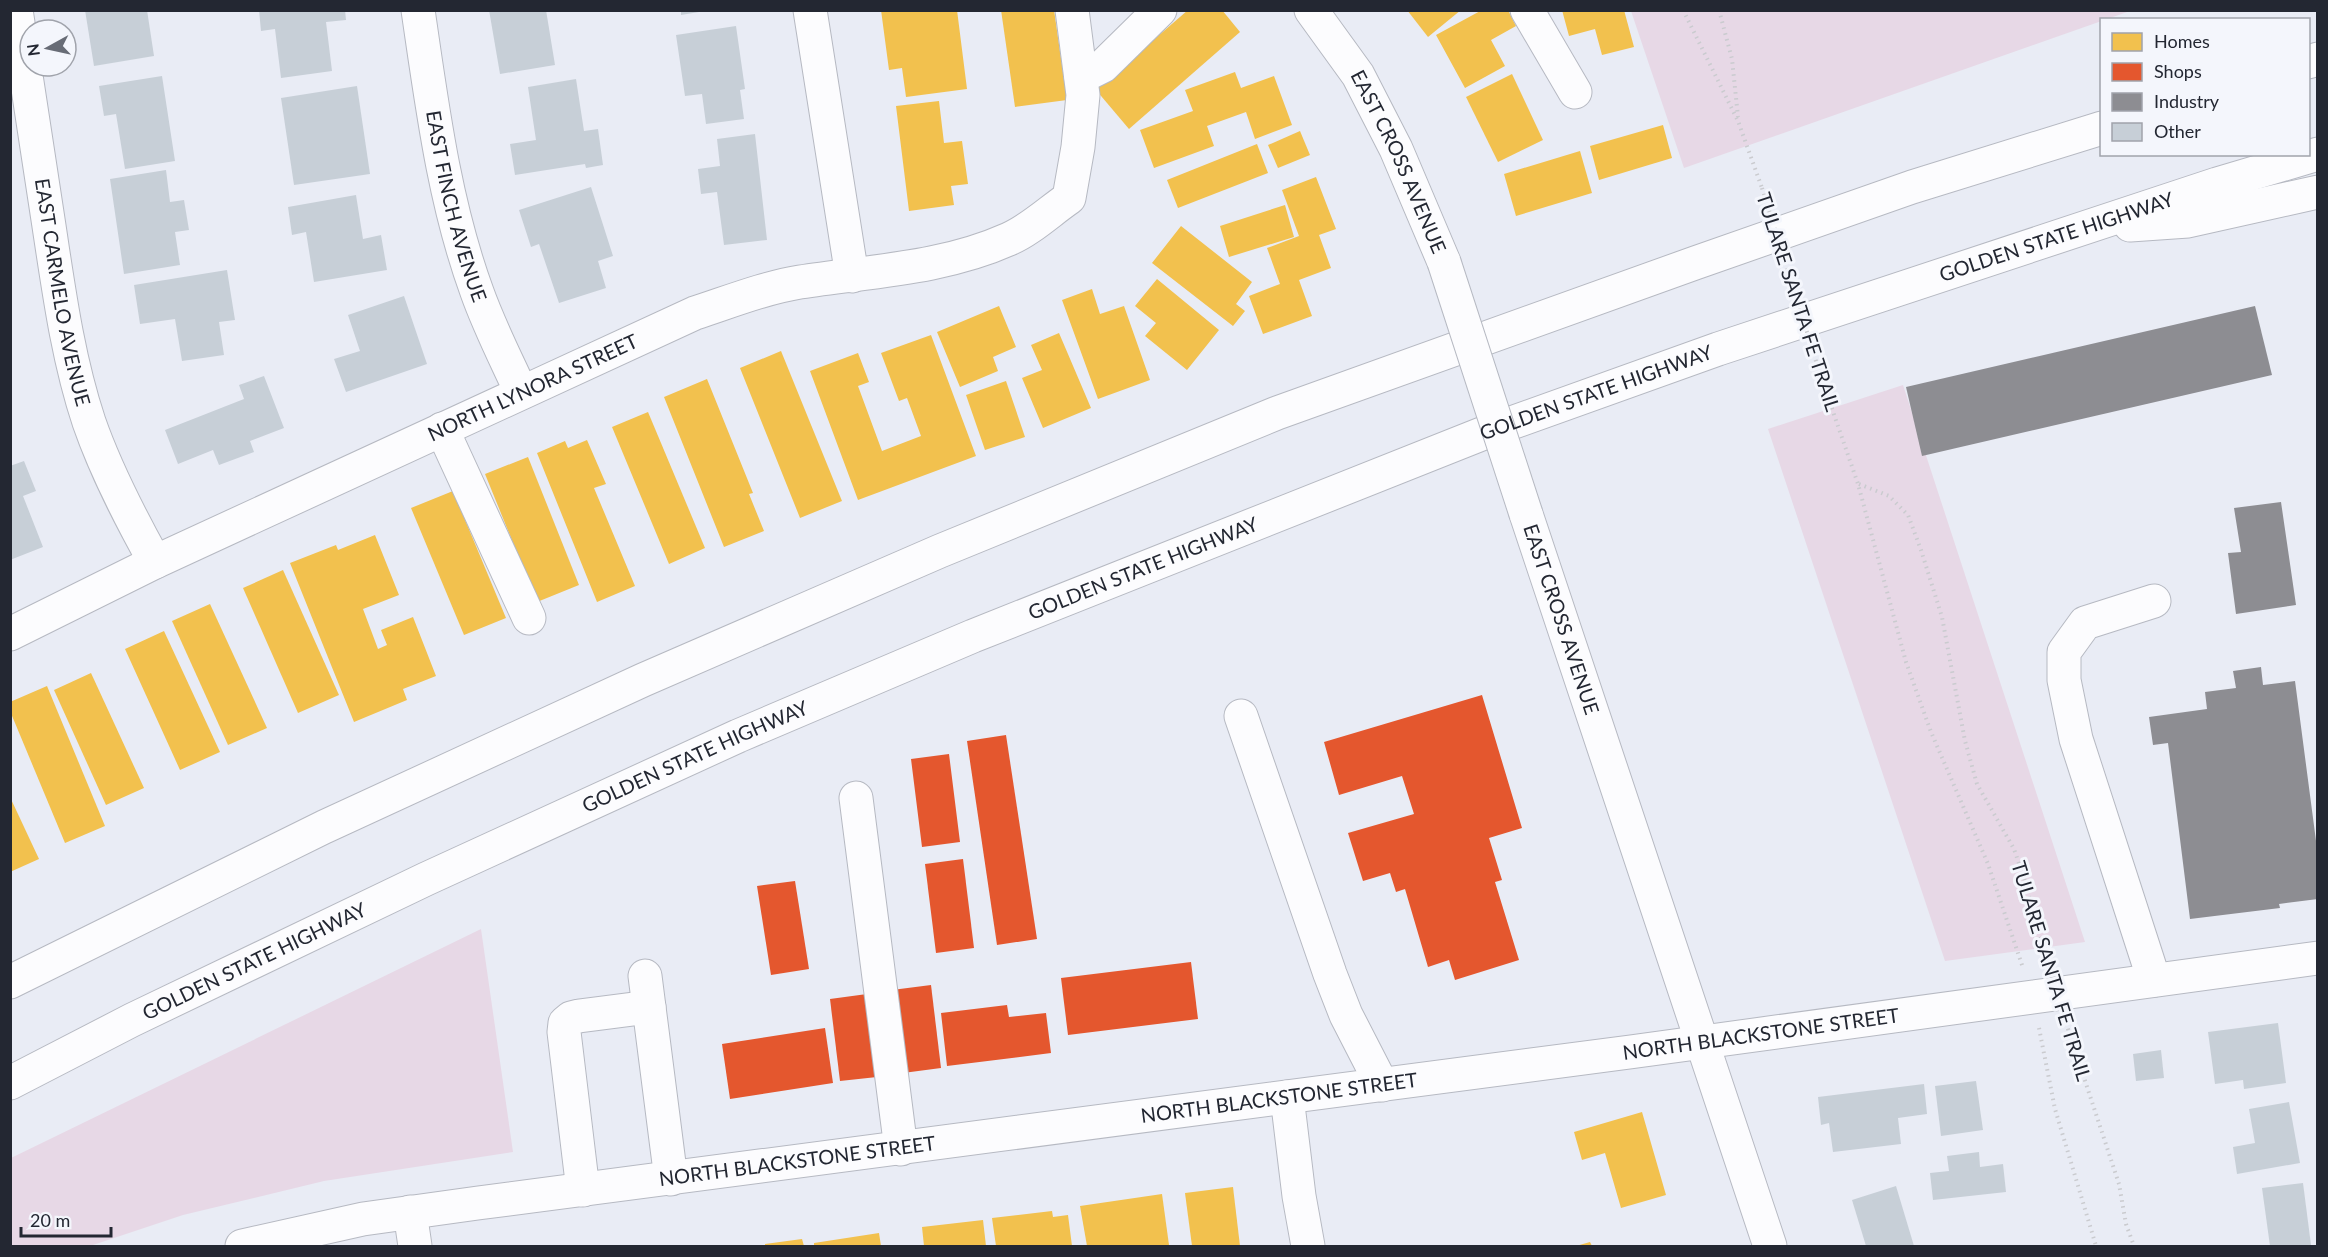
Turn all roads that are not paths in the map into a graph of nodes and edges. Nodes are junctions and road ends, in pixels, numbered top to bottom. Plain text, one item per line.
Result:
1 (16, 10) edge
2 (418, 10) edge
3 (810, 10) edge
4 (1072, 10) edge
5 (1160, 10) edge
6 (1311, 10) edge
7 (1527, 10) edge
8 (1081, 77) junction
9 (1575, 92) dead end
10 (2100, 129) edge
11 (2318, 154) edge
12 (2318, 192) edge
13 (2081, 229) junction
14 (852, 276) junction
15 (521, 392) junction
16 (442, 429) junction
17 (155, 562) junction
18 (2154, 601) dead end
19 (529, 618) dead end
20 (10, 634) edge
21 (1241, 716) dead end
22 (856, 798) dead end
23 (2318, 958) edge
24 (2154, 980) junction
25 (10, 982) edge
26 (1701, 1042) junction
27 (10, 1083) edge
28 (1382, 1085) junction
29 (1287, 1097) junction
30 (901, 1149) junction
31 (671, 1179) junction
32 (583, 1190) junction
33 (410, 1212) junction
34 (242, 1246) edge
35 (415, 1246) edge
36 (1308, 1246) edge
37 (1770, 1246) edge

1 - 17 main road, EAST CARMELO AVENUE
2 - 15 main road, EAST FINCH AVENUE
3 - 14 main road
4 - 8 main road
5 - 8 main road
6 - 26 main road, EAST CROSS AVENUE, bridge
7 - 9 main road
8 - 14 main road, NORTH LYNORA STREET
10 - 25 main road
11 - 13 main road, GOLDEN STATE HIGHWAY
12 - 13 main road
13 - 27 main road, GOLDEN STATE HIGHWAY
14 - 15 main road, NORTH LYNORA STREET
15 - 16 main road, NORTH LYNORA STREET
16 - 17 main road, NORTH LYNORA STREET
16 - 19 main road
17 - 20 main road, NORTH LYNORA STREET
18 - 24 main road
21 - 28 main road
22 - 30 main road
23 - 24 main road, NORTH BLACKSTONE STREET
24 - 26 main road, NORTH BLACKSTONE STREET
26 - 28 main road, NORTH BLACKSTONE STREET
26 - 37 main road, EAST CROSS AVENUE
28 - 29 main road, NORTH BLACKSTONE STREET
29 - 30 main road, NORTH BLACKSTONE STREET
29 - 36 main road
30 - 31 main road, NORTH BLACKSTONE STREET
31 - 32 main road, NORTH BLACKSTONE STREET
31 - 32 main road
32 - 33 main road, NORTH BLACKSTONE STREET
33 - 34 main road, NORTH BLACKSTONE STREET
33 - 35 main road

